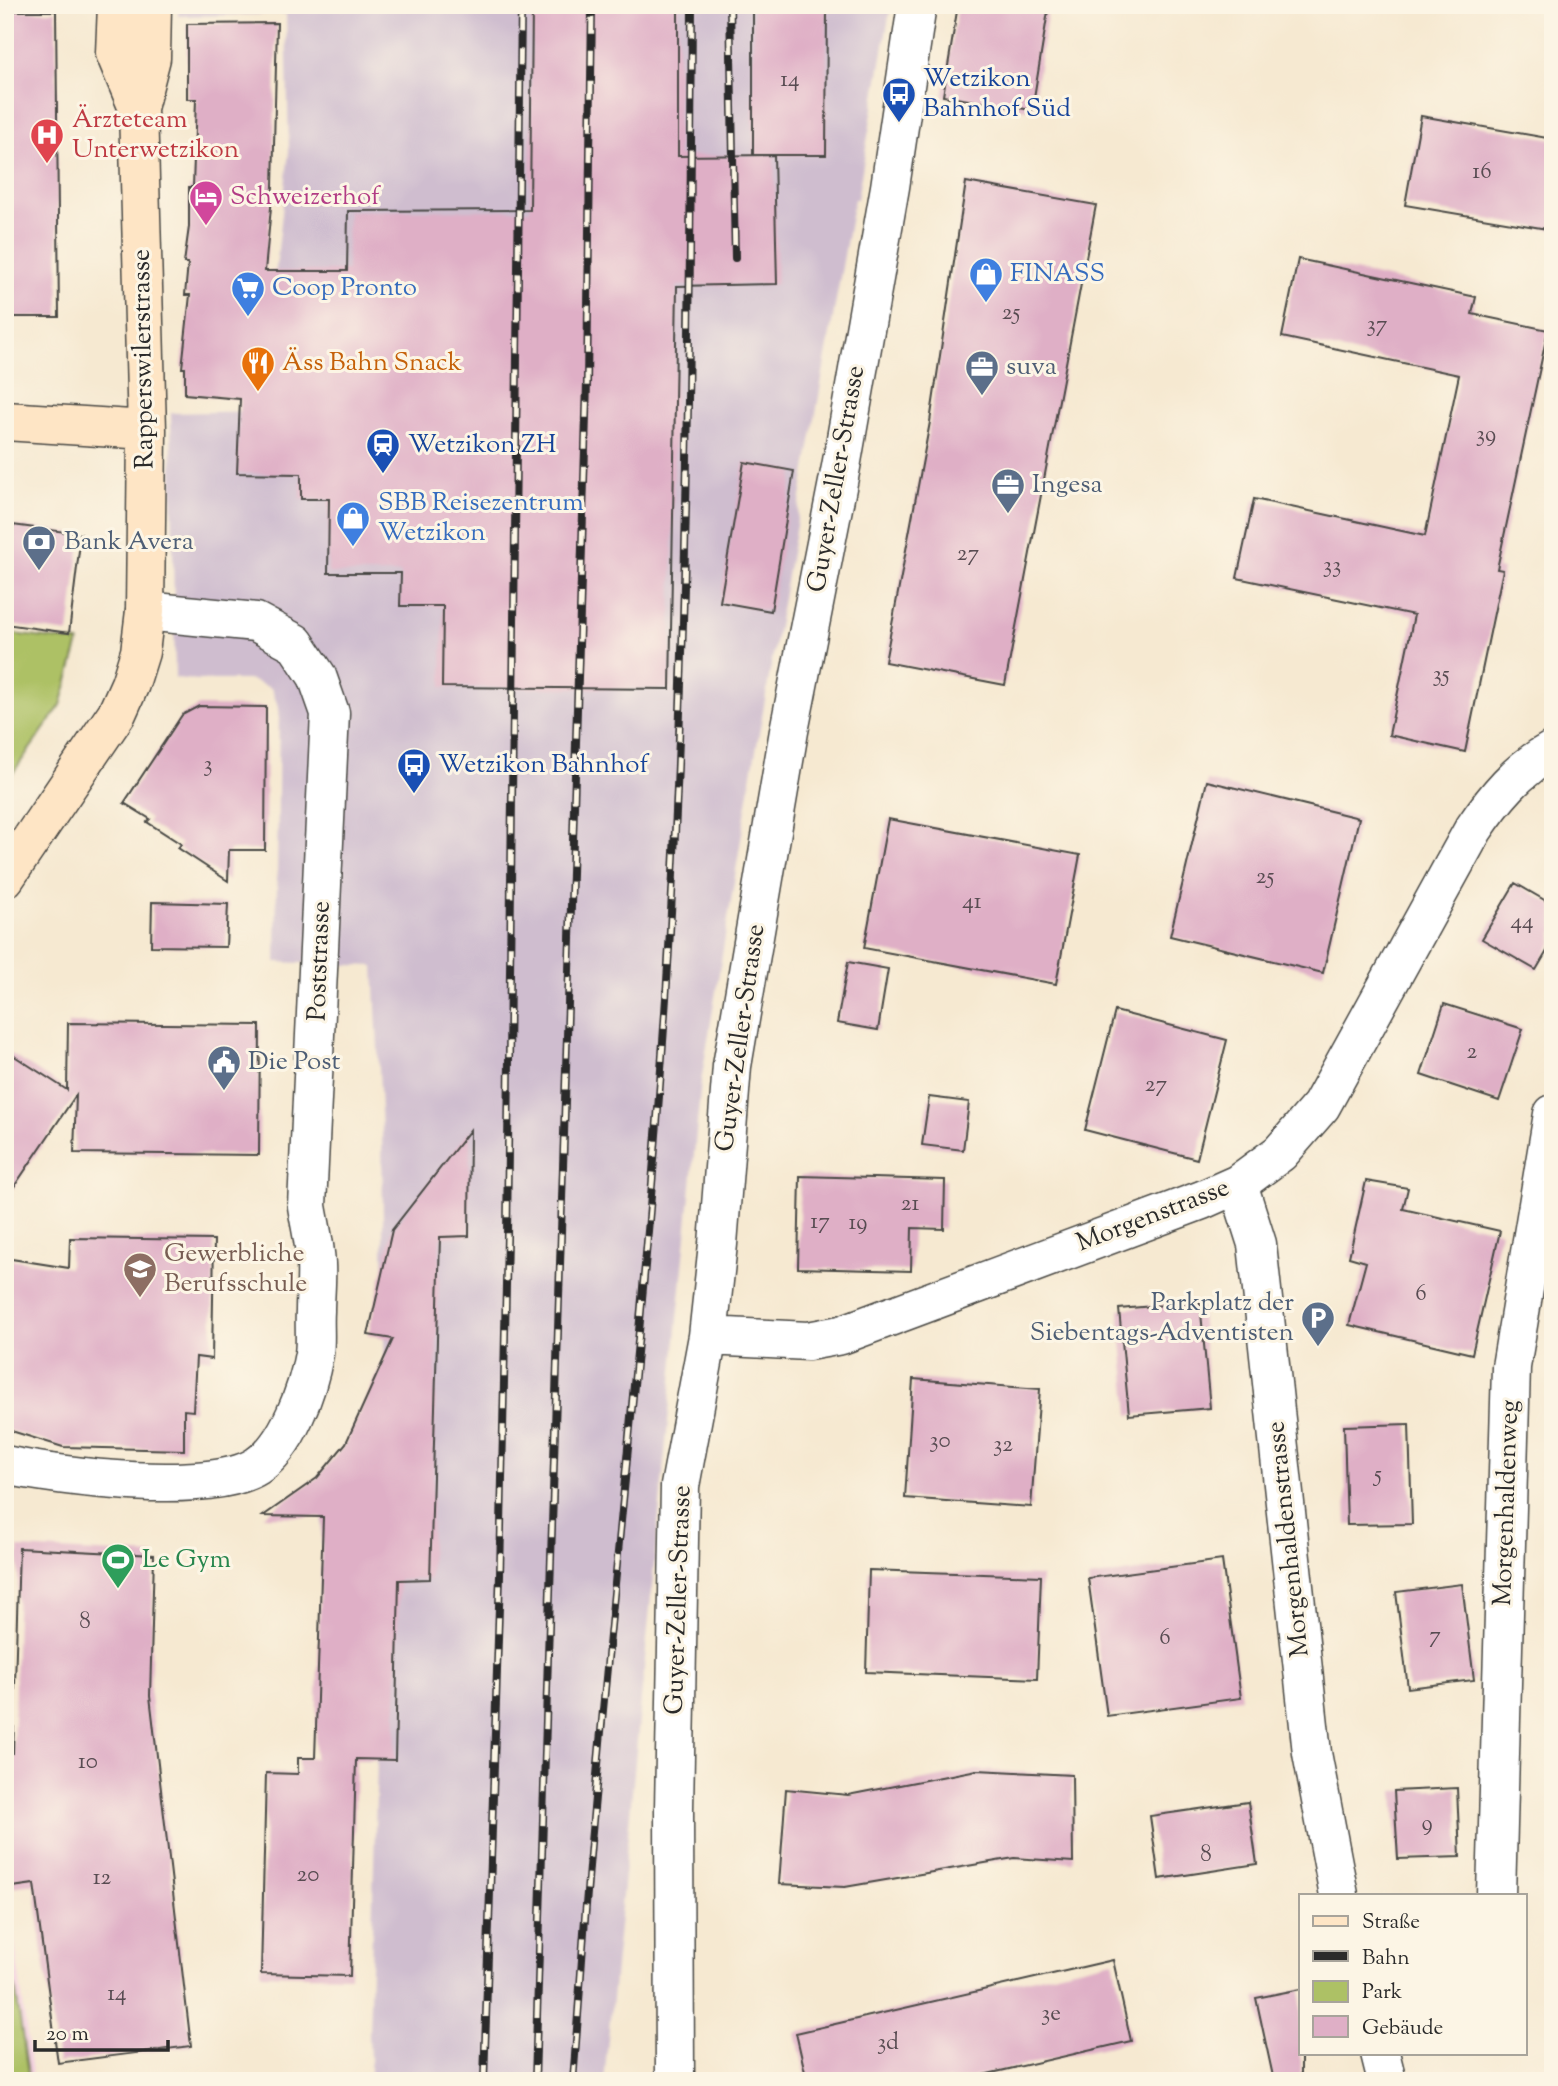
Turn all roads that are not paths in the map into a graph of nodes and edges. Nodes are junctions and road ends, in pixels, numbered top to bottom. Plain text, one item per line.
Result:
1 (117, 5) edge
2 (152, 5) edge
3 (917, 5) edge
4 (138, 108) junction
5 (5, 421) edge
6 (147, 430) junction
7 (145, 611) junction
8 (1553, 750) edge
9 (5, 878) edge
10 (1553, 1114) edge
11 (1238, 1184) junction
12 (708, 1336) junction
13 (5, 1465) edge
14 (1339, 1894) edge
15 (1496, 1894) edge
16 (1380, 2054) edge
17 (675, 2081) edge
18 (1387, 2081) edge

1 - 4 main road, Rapperswilerstrasse
2 - 4 main road, Rapperswilerstrasse
3 - 12 street, Guyer-Zeller-Strasse
4 - 6 main road, Rapperswilerstrasse
5 - 6 main road
6 - 7 main road, Rapperswilerstrasse
7 - 9 main road, Rapperswilerstrasse
7 - 13 street, Poststrasse
8 - 11 street, Morgenstrasse
10 - 15 street, Morgenhaldenweg
11 - 12 street, Morgenstrasse
11 - 14 street, Morgenhaldenstrasse
12 - 17 street, Guyer-Zeller-Strasse
16 - 18 street

